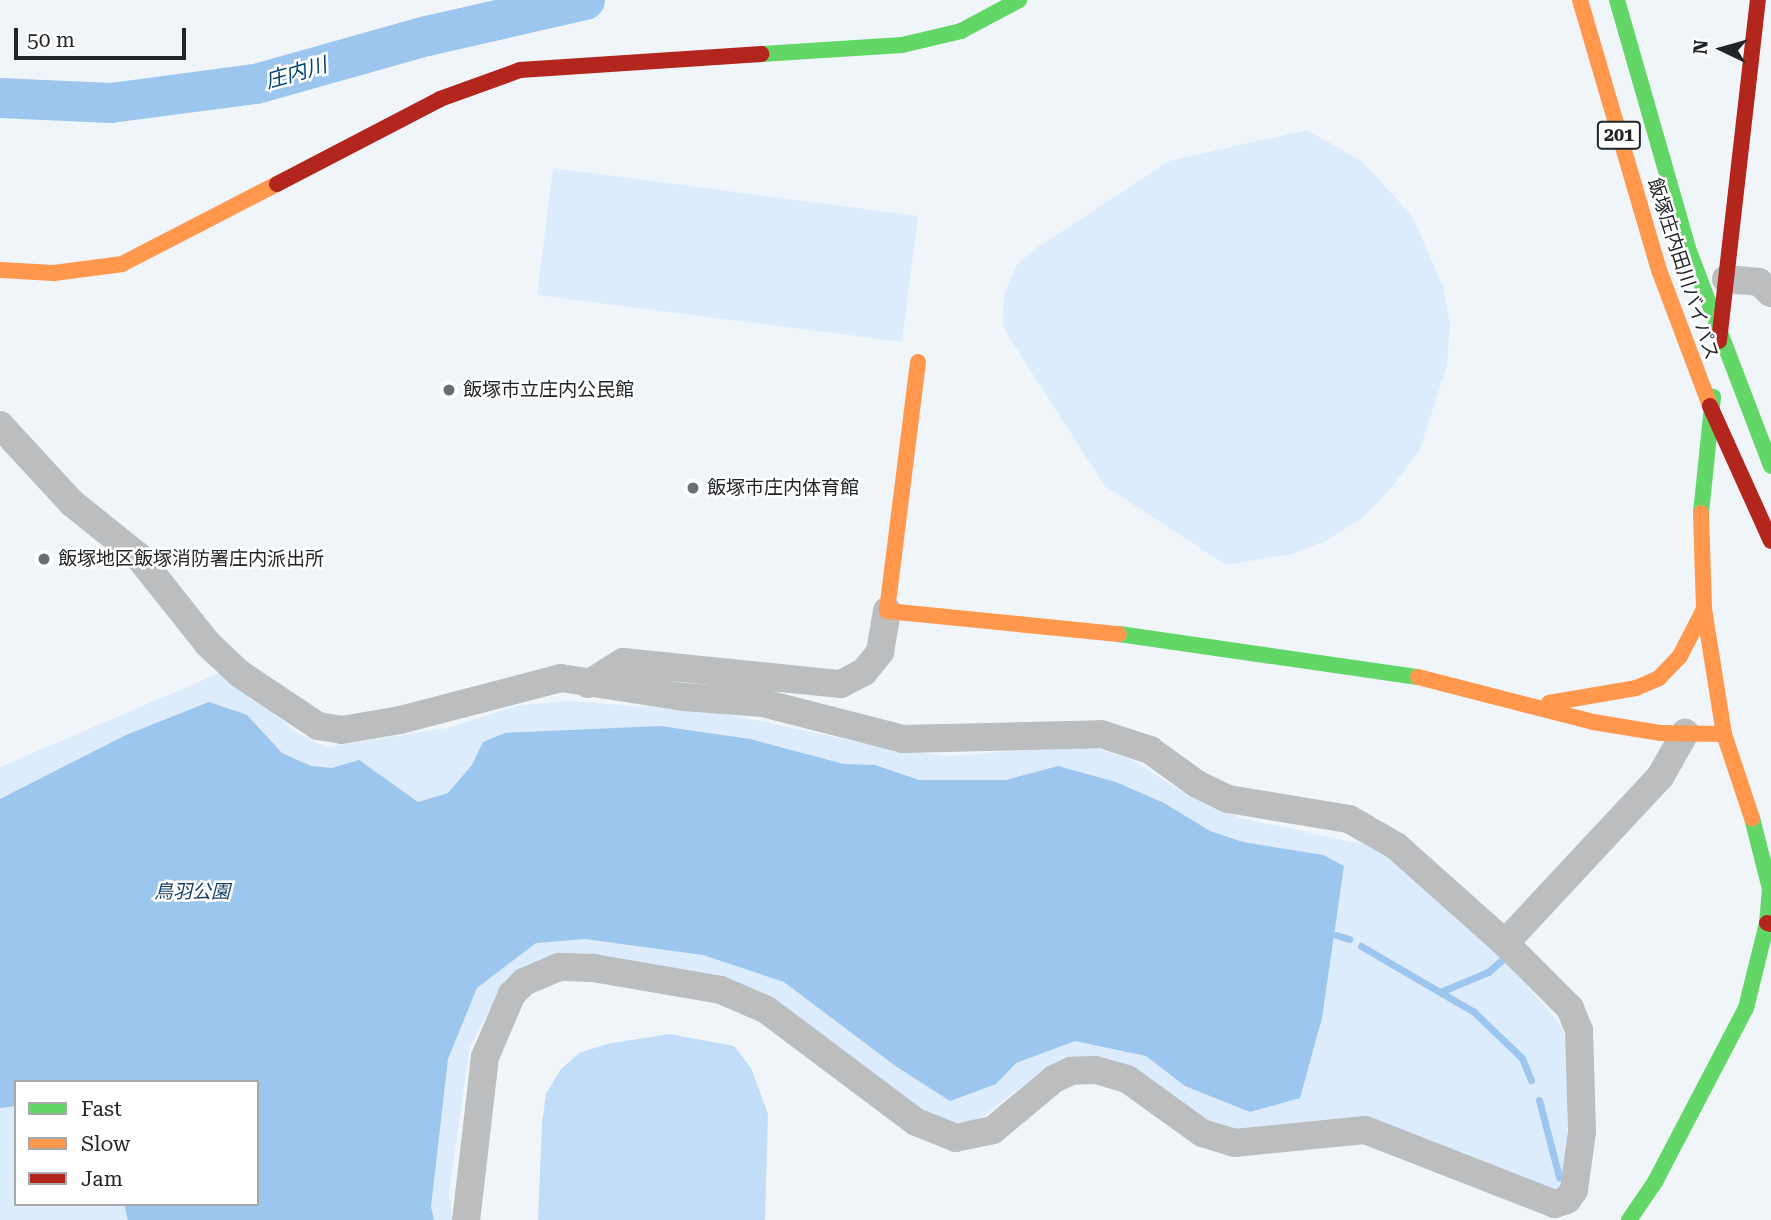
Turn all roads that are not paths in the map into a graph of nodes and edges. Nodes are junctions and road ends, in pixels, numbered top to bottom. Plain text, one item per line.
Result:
1 (1019, 0) edge
2 (1580, 0) edge
3 (1618, 0) edge
4 (1758, 0) edge
5 (0, 270) edge
6 (1726, 279) junction
7 (1771, 293) edge
8 (918, 362) dead end
9 (1716, 373) junction
10 (1764, 386) dead end
11 (0, 425) edge
12 (1771, 466) edge
13 (1771, 541) edge
14 (1704, 608) junction
15 (887, 611) junction
16 (588, 684) junction
17 (1533, 705) junction
18 (1685, 733) junction
19 (1724, 734) junction
20 (1769, 923) edge
21 (1505, 943) junction
22 (466, 1220) edge
23 (1629, 1220) edge

1 - 5 main road
2 - 13 main road, 飯塚庄内田川バイパス / 201
3 - 12 main road, 飯塚庄内田川バイパス / 201
4 - 6 main road
6 - 7 street
6 - 9 main road
8 - 15 main road
9 - 10 main road
9 - 14 main road
11 - 16 street
14 - 17 main road
14 - 19 main road
15 - 16 street
15 - 17 main road
16 - 21 street
17 - 18 main road
18 - 19 main road
18 - 21 street
19 - 20 main road
20 - 23 main road
21 - 22 street

